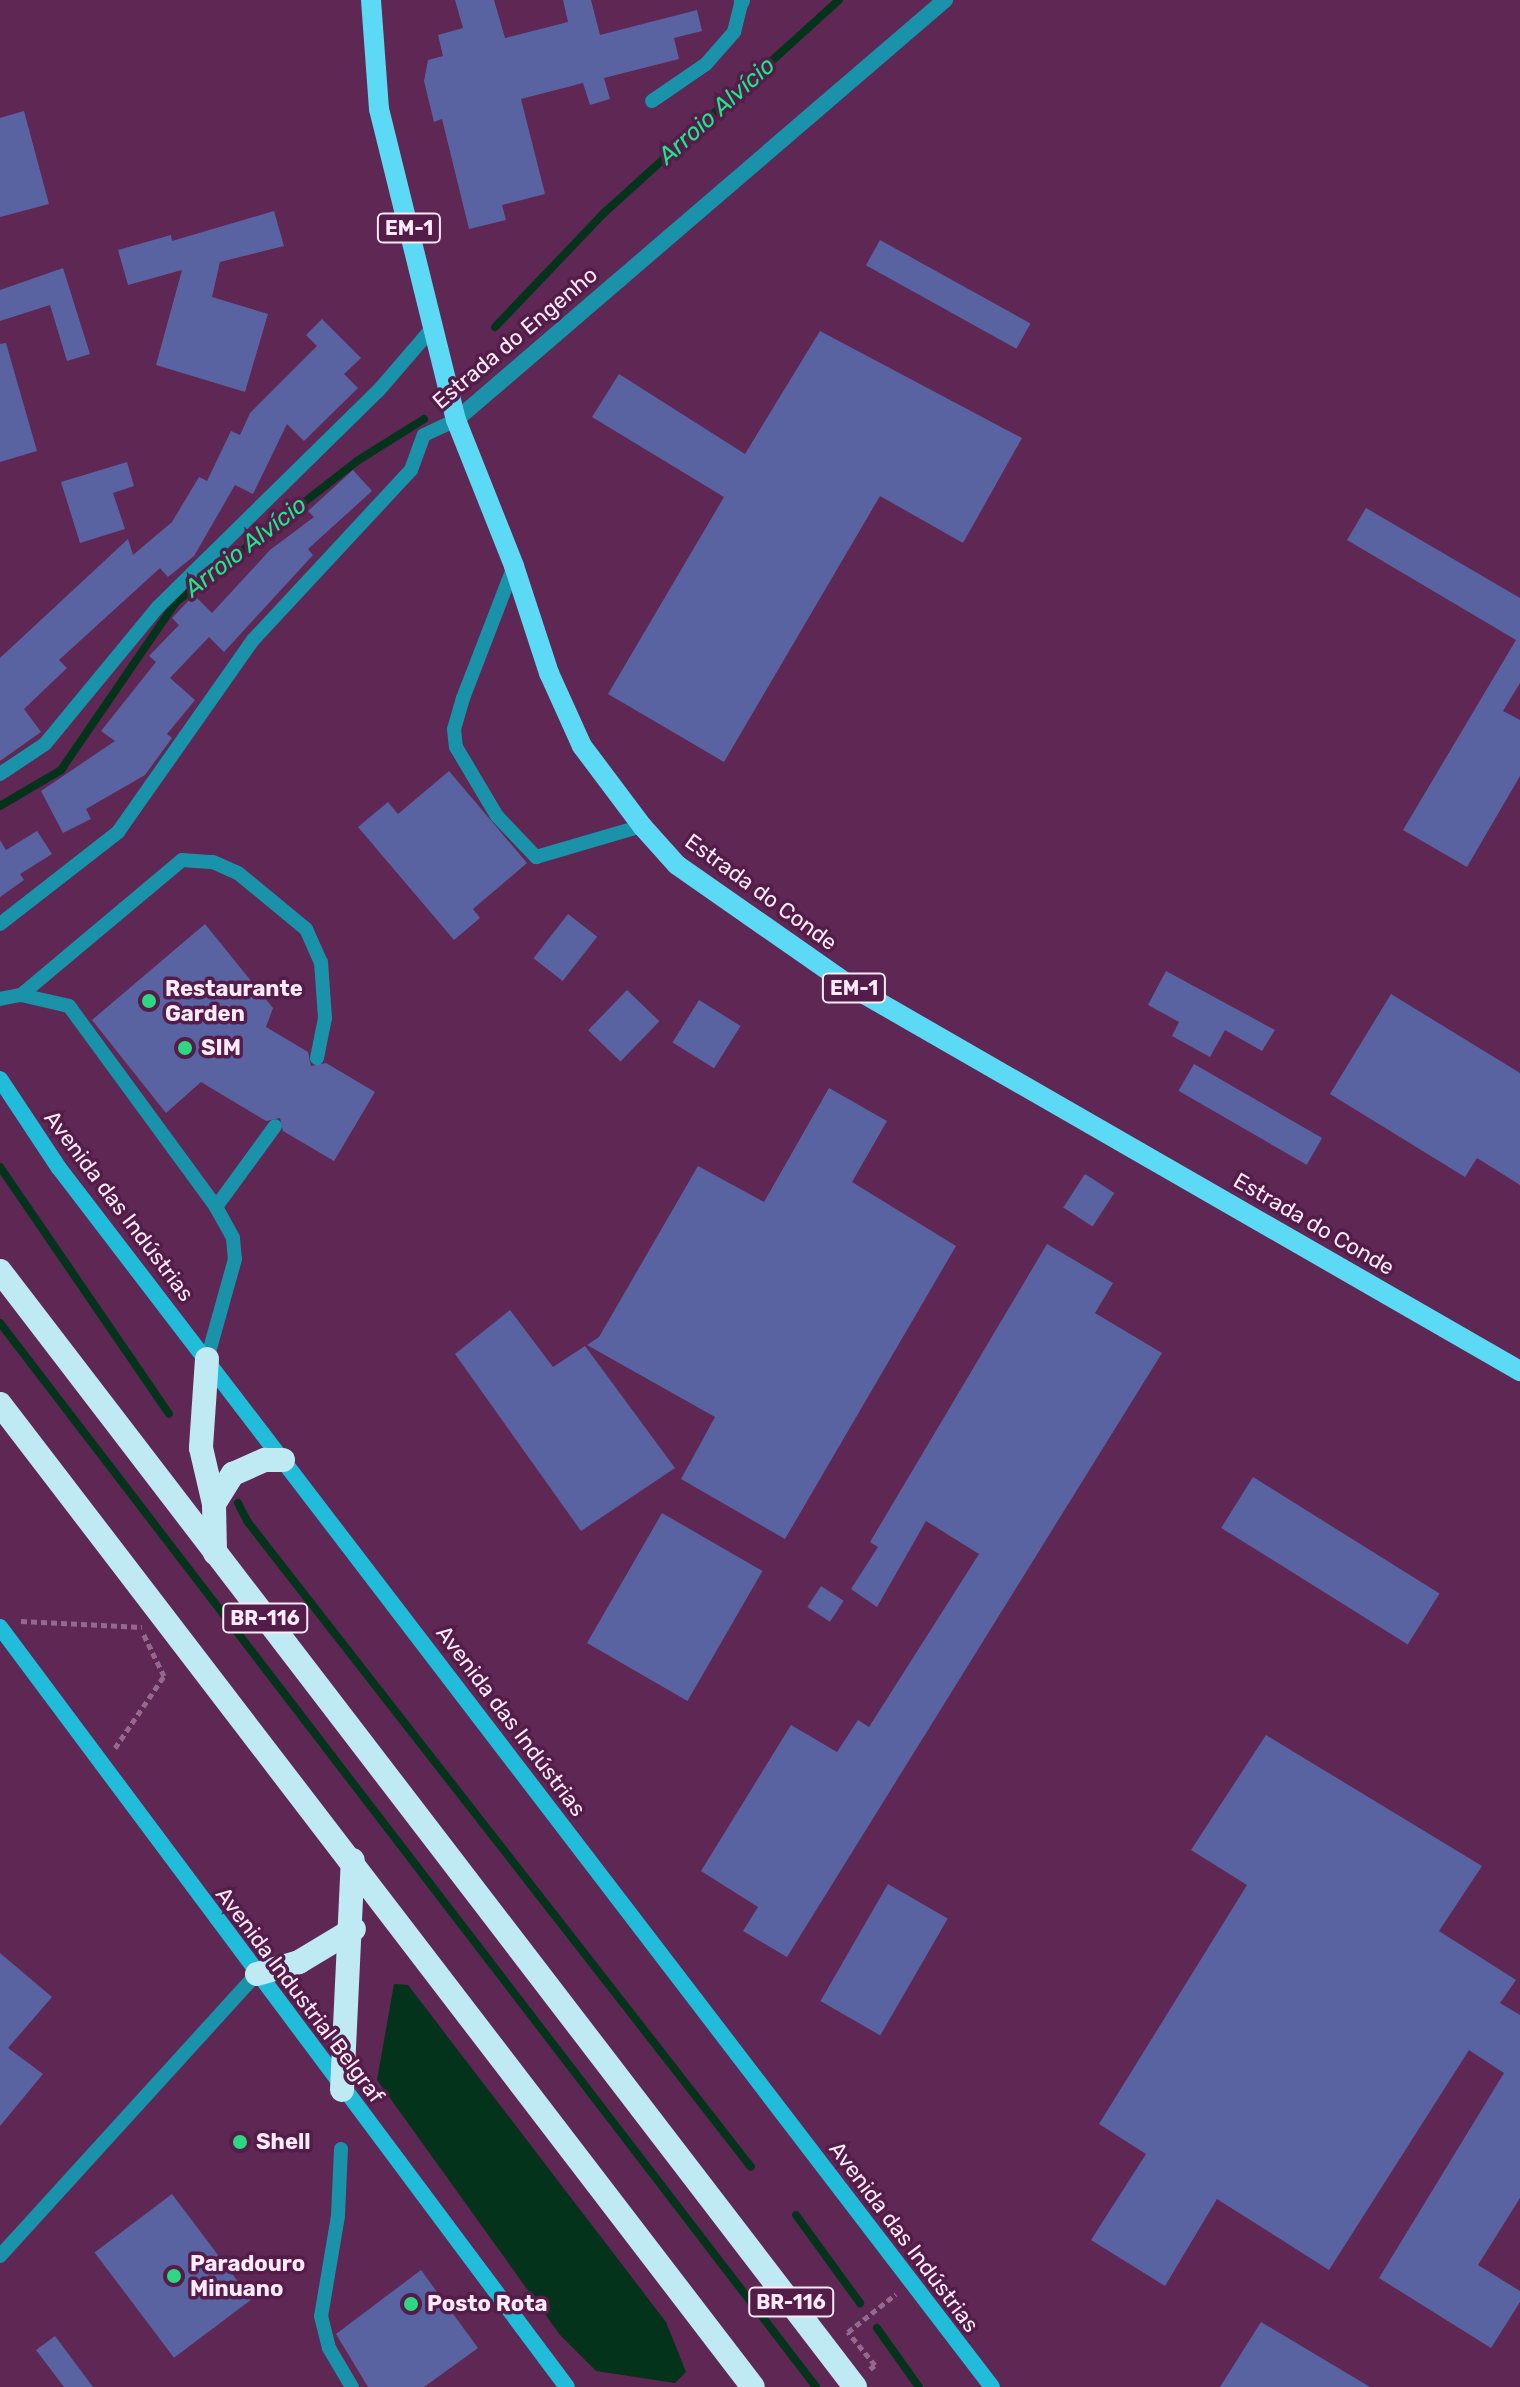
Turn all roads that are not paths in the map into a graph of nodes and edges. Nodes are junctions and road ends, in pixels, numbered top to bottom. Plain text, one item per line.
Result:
1 (371, 0) edge
2 (742, 0) edge
3 (945, 0) edge
4 (652, 101) dead end
5 (434, 326) junction
6 (456, 420) junction
7 (514, 566) junction
8 (0, 774) edge
9 (642, 826) junction
10 (0, 924) edge
11 (21, 995) junction
12 (0, 999) edge
13 (317, 1058) dead end
14 (0, 1079) edge
15 (275, 1126) dead end
16 (216, 1207) junction
17 (0, 1271) edge
18 (207, 1359) junction
19 (1520, 1371) edge
20 (0, 1404) edge
21 (283, 1460) junction
22 (214, 1504) junction
23 (215, 1553) junction
24 (8, 1624) edge
25 (353, 1860) junction
26 (354, 1929) junction
27 (257, 1974) junction
28 (342, 2090) junction
29 (341, 2149) dead end
30 (0, 2256) edge
31 (352, 2387) edge
32 (567, 2387) edge
33 (753, 2387) edge
34 (855, 2387) edge
35 (992, 2387) edge

1 - 5 main road, EM-1
2 - 4 lane
3 - 6 street, Estrada do Engenho
5 - 6 main road, Estrada do Conde / EM-1
5 - 8 lane
6 - 7 main road, Estrada do Conde / EM-1
6 - 10 lane, Estrada do Engenho
7 - 9 main road, Estrada do Conde / EM-1
7 - 9 lane
9 - 19 main road, Estrada do Conde / EM-1
11 - 12 lane
11 - 13 lane
11 - 16 lane
14 - 18 main road, Avenida das Indústrias
15 - 16 lane
16 - 18 lane
17 - 23 highway, BR-116
18 - 21 main road, Avenida das Indústrias
18 - 22 highway
20 - 25 highway
21 - 22 highway
21 - 35 main road, Avenida das Indústrias
22 - 23 highway
23 - 34 highway, BR-116
24 - 27 main road, Avenida Industrial Belgraf
25 - 26 highway
25 - 33 highway
26 - 27 highway
26 - 28 highway
27 - 28 main road, Avenida Industrial Belgraf
27 - 30 lane
28 - 32 main road, Avenida Industrial Belgraf
29 - 31 lane

